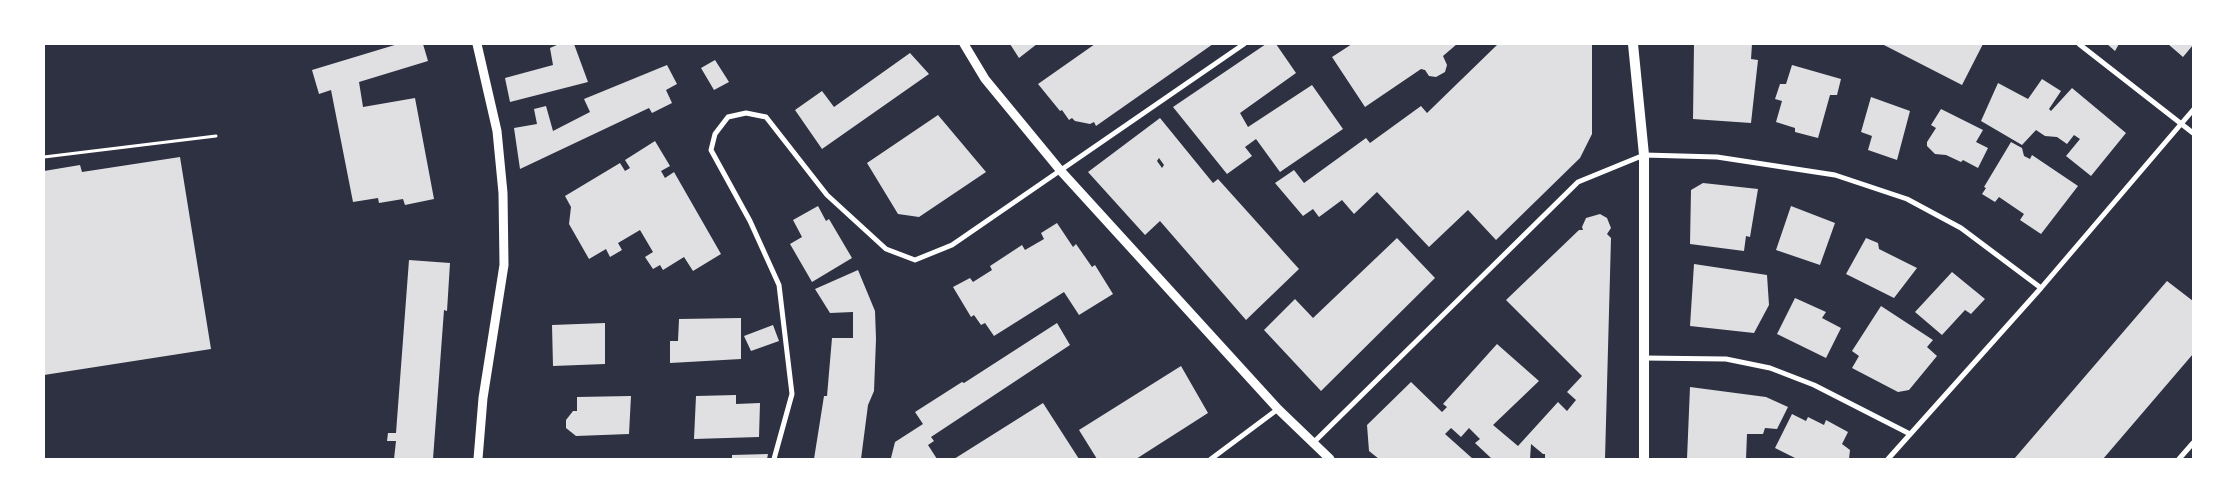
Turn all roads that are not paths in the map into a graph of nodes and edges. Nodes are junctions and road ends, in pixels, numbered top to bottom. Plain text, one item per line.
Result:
1 (477, 44) edge
2 (964, 44) edge
3 (1244, 44) edge
4 (1633, 44) edge
5 (2079, 44) edge
6 (2193, 110) edge
7 (2182, 124) junction
8 (2193, 134) edge
9 (1644, 155) junction
10 (1060, 170) junction
11 (2041, 288) junction
12 (1644, 358) junction
13 (1278, 409) junction
14 (1910, 434) junction
15 (1312, 444) junction
16 (2193, 444) edge
17 (478, 459) edge
18 (774, 459) edge
19 (1211, 459) edge
20 (1330, 459) edge
21 (1644, 459) edge
22 (1888, 459) edge
23 (2179, 459) edge

1 - 17 street
2 - 10 street
3 - 10 street
4 - 9 main road
5 - 7 street
6 - 7 street
7 - 8 street
7 - 11 street
9 - 11 street
9 - 12 main road
9 - 15 street
10 - 13 street
10 - 18 street
11 - 14 street
12 - 14 street
12 - 21 main road
13 - 15 street
13 - 19 street
14 - 22 street
15 - 20 street
16 - 23 street

